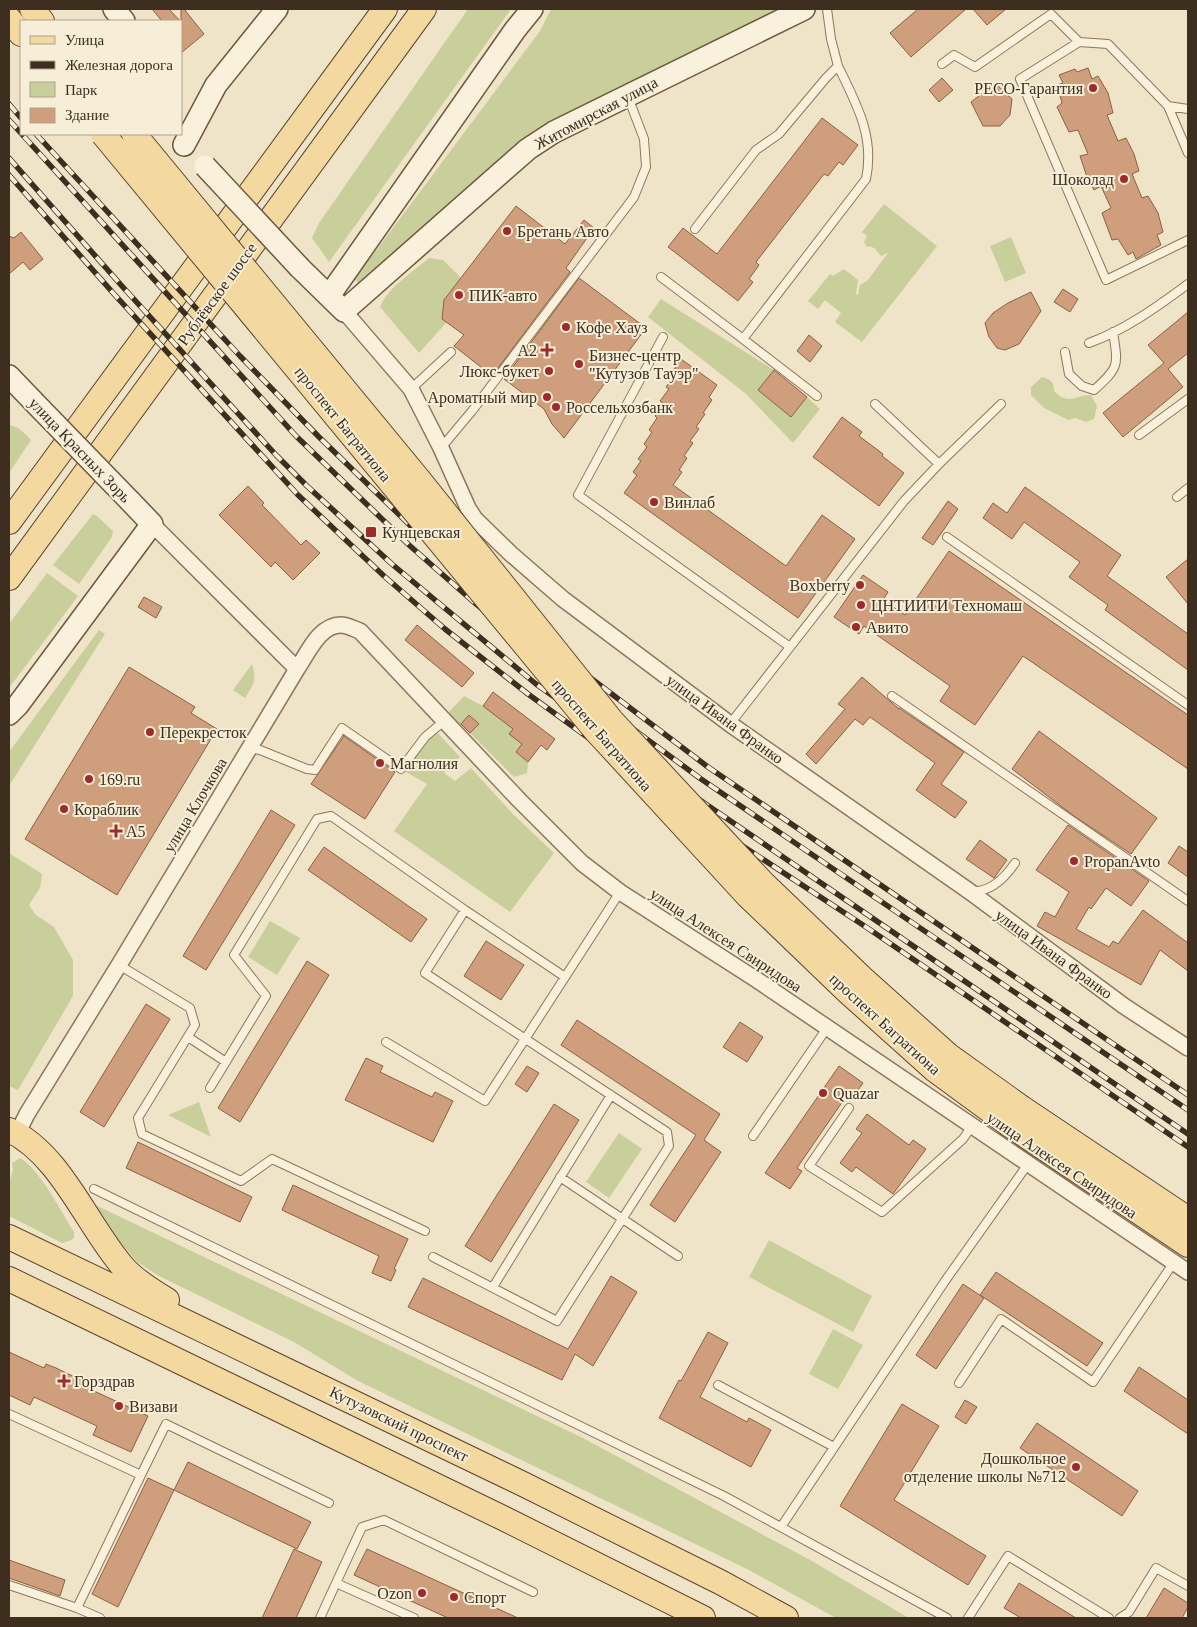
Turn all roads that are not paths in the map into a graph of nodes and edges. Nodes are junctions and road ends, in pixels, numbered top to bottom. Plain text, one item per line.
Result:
1 (32, 9) edge
2 (114, 9) edge
3 (278, 9) edge
4 (385, 9) edge
5 (424, 9) edge
6 (524, 9) edge
7 (532, 9) edge
8 (804, 9) edge
9 (827, 9) edge
10 (9, 19) edge
11 (41, 20) edge
12 (123, 20) edge
13 (515, 30) junction
14 (20, 33) edge
15 (1079, 42) junction
16 (942, 64) dead end
17 (838, 66) junction
18 (627, 95) junction
19 (1168, 106) junction
20 (1188, 110) edge
21 (105, 135) edge
22 (135, 135) edge
23 (181, 139) edge
24 (1188, 153) edge
25 (694, 229) dead end
26 (1188, 240) edge
27 (661, 277) dead end
28 (1188, 284) edge
29 (329, 296) junction
30 (344, 311) junction
31 (1112, 332) junction
32 (663, 337) dead end
33 (743, 339) junction
34 (1089, 343) dead end
35 (451, 352) dead end
36 (1066, 352) dead end
37 (10, 381) edge
38 (411, 389) junction
39 (817, 396) dead end
40 (1188, 399) edge
41 (875, 404) dead end
42 (1001, 404) dead end
43 (1138, 434) dead end
44 (442, 448) junction
45 (939, 464) junction
46 (1188, 488) edge
47 (1177, 497) dead end
48 (9, 522) edge
49 (152, 524) junction
50 (947, 537) dead end
51 (9, 578) edge
52 (790, 647) junction
53 (297, 669) junction
54 (892, 696) dead end
55 (1188, 705) edge
56 (12, 714) edge
57 (444, 721) junction
58 (730, 724) junction
59 (249, 748) junction
60 (1015, 863) dead end
61 (969, 891) junction
62 (620, 892) junction
63 (1188, 900) edge
64 (465, 910) junction
65 (119, 965) junction
66 (565, 977) junction
67 (827, 1028) junction
68 (188, 1037) junction
69 (525, 1038) junction
70 (386, 1042) dead end
71 (1188, 1048) edge
72 (226, 1062) junction
73 (210, 1088) dead end
74 (611, 1095) junction
75 (849, 1108) dead end
76 (1016, 1116) junction
77 (972, 1126) junction
78 (13, 1132) edge
79 (752, 1136) dead end
80 (1028, 1164) junction
81 (560, 1177) junction
82 (94, 1189) dead end
83 (621, 1218) junction
84 (1188, 1219) edge
85 (426, 1231) dead end
86 (9, 1237) edge
87 (1181, 1254) edge
88 (678, 1256) dead end
89 (433, 1257) dead end
90 (1188, 1272) edge
91 (9, 1279) edge
92 (492, 1287) junction
93 (235, 1345) junction
94 (959, 1383) dead end
95 (718, 1384) dead end
96 (9, 1414) edge
97 (834, 1447) junction
98 (141, 1475) junction
99 (329, 1503) dead end
100 (781, 1527) junction
101 (336, 1583) junction
102 (9, 1585) edge
103 (1188, 1586) edge
104 (533, 1592) dead end
105 (78, 1608) junction
106 (100, 1618) edge
107 (320, 1618) edge
108 (414, 1618) edge
109 (703, 1618) edge
110 (786, 1618) edge
111 (947, 1618) edge
112 (968, 1618) edge
113 (1109, 1618) edge
114 (1120, 1618) edge

1 - 11 main road
2 - 12 street
3 - 23 street
4 - 48 main road, Рублёвское шоссе
5 - 51 main road, Рублёвское шоссе
6 - 13 street
7 - 13 street
8 - 18 street, Житомирская улица
9 - 17 lane
10 - 14 main road
13 - 29 street
15 - 16 lane
15 - 19 lane
15 - 26 lane
17 - 25 lane
17 - 33 lane
18 - 30 street, Житомирская улица
18 - 44 lane
19 - 20 lane
19 - 24 lane
21 - 76 main road, проспект Багратиона, bridge
22 - 76 main road, проспект Багратиона, bridge
23 - 29 street, bridge
27 - 33 lane
28 - 31 lane
29 - 30 street
30 - 38 street, улица Ивана Франко
31 - 34 lane
31 - 36 lane
32 - 52 lane
33 - 39 lane
35 - 38 lane
37 - 49 street, улица Красных Зорь, bridge
38 - 44 street, улица Ивана Франко
40 - 43 lane
41 - 45 lane
42 - 45 lane
44 - 58 street, улица Ивана Франко
45 - 52 lane
46 - 47 lane
49 - 53 street
49 - 56 street
50 - 55 lane
52 - 58 lane
53 - 57 street, улица Алексея Свиридова
53 - 59 street, улица Клочкова
54 - 63 lane
57 - 59 lane
57 - 62 street, улица Алексея Свиридова
58 - 61 street, улица Ивана Франко
59 - 65 street, улица Клочкова
60 - 61 lane
61 - 71 street, улица Ивана Франко
62 - 66 lane
62 - 67 street, улица Алексея Свиридова
64 - 66 lane
64 - 69 lane
64 - 72 lane
65 - 68 lane
65 - 78 street, улица Клочкова
66 - 69 lane
67 - 77 street, улица Алексея Свиридова
67 - 79 lane
68 - 72 lane
68 - 85 lane
69 - 70 lane
69 - 74 lane
72 - 73 lane
74 - 81 lane
74 - 83 lane
75 - 77 lane
76 - 84 main road, проспект Багратиона
76 - 87 main road, проспект Багратиона
77 - 80 street, улица Алексея Свиридова
78 - 93 main road
80 - 87 street, улица Алексея Свиридова
80 - 97 lane
81 - 83 lane
81 - 92 lane
82 - 100 lane
83 - 88 lane
83 - 92 lane
86 - 93 main road, Кутузовский проспект
87 - 90 street, улица Алексея Свиридова
87 - 94 lane
89 - 92 lane
91 - 109 main road
93 - 110 main road, Кутузовский проспект
95 - 97 lane
96 - 98 lane
97 - 100 lane
98 - 99 lane
98 - 105 lane
100 - 111 lane
101 - 104 lane
101 - 107 lane
101 - 108 lane
102 - 105 lane
103 - 114 lane
105 - 106 lane
112 - 113 lane

